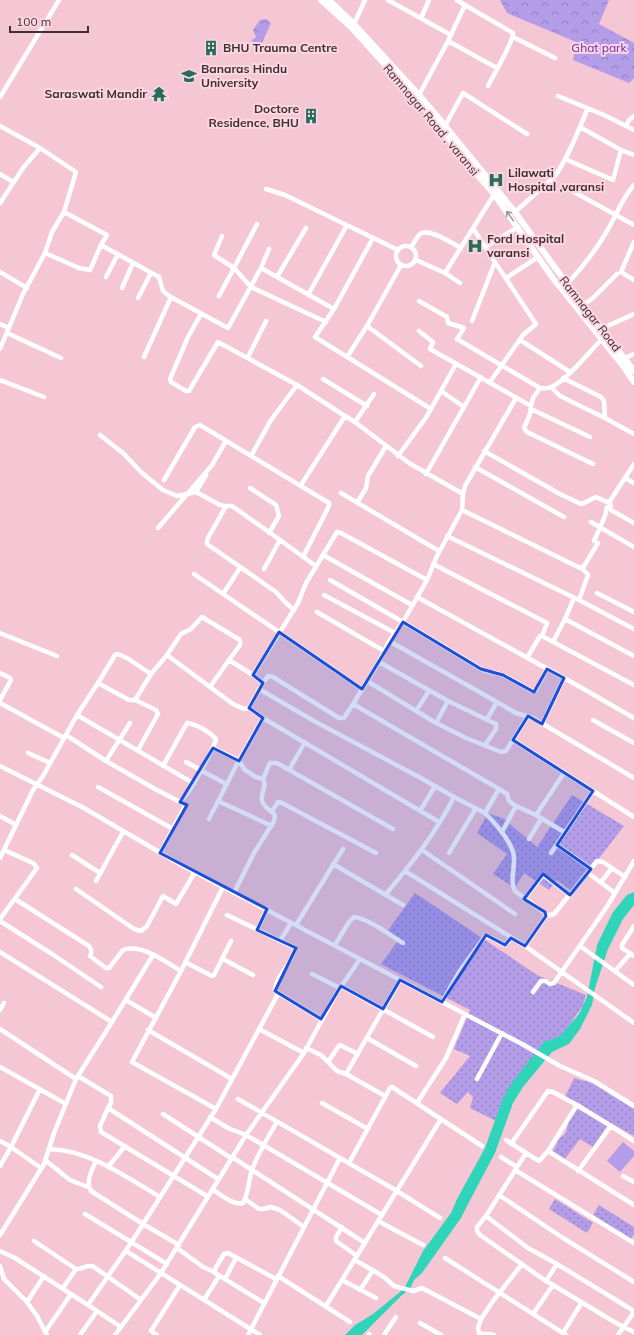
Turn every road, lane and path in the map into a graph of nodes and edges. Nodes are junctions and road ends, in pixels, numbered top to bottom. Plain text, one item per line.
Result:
1 (58, 0) edge
2 (321, 0) edge
3 (329, 0) edge
4 (365, 0) edge
5 (388, 0) edge
6 (429, 0) edge
7 (457, 0) edge
8 (465, 5) junction
9 (421, 18) junction
10 (354, 24) junction
11 (451, 35) junction
12 (513, 37) junction
13 (448, 41) junction
14 (555, 58) dead end
15 (498, 68) junction
16 (488, 86) dead end
17 (419, 95) junction
18 (0, 96) edge
19 (558, 96) dead end
20 (588, 108) junction
21 (634, 116) edge
22 (0, 126) edge
23 (445, 126) junction
24 (626, 126) junction
25 (580, 127) junction
26 (634, 130) edge
27 (527, 134) dead end
28 (40, 148) junction
29 (621, 150) junction
30 (634, 155) edge
31 (565, 159) junction
32 (0, 174) edge
33 (13, 182) junction
34 (634, 185) edge
35 (266, 189) dead end
36 (632, 191) edge
37 (496, 192) junction
38 (574, 192) dead end
39 (0, 203) edge
40 (64, 212) junction
41 (515, 212) junction
42 (616, 216) junction
43 (257, 224) dead end
44 (347, 225) junction
45 (634, 226) edge
46 (518, 227) junction
47 (306, 228) dead end
48 (473, 228) junction
49 (222, 236) dead end
50 (373, 238) junction
51 (634, 242) edge
52 (101, 245) junction
53 (485, 246) junction
54 (411, 247) junction
55 (461, 248) junction
56 (270, 249) dead end
57 (398, 250) junction
58 (45, 253) junction
59 (118, 254) junction
60 (538, 257) junction
61 (416, 260) junction
62 (495, 262) junction
63 (133, 263) junction
64 (401, 265) junction
65 (234, 268) junction
66 (261, 268) junction
67 (0, 272) edge
68 (151, 273) junction
69 (445, 273) junction
70 (617, 274) dead end
71 (106, 277) dead end
72 (277, 277) junction
73 (506, 278) junction
74 (634, 280) edge
75 (460, 283) dead end
76 (567, 284) junction
77 (251, 287) junction
78 (27, 288) junction
79 (122, 288) dead end
80 (308, 294) junction
81 (219, 296) dead end
82 (171, 297) junction
83 (138, 298) dead end
84 (419, 300) dead end
85 (583, 305) junction
86 (334, 309) junction
87 (201, 314) junction
88 (634, 314) edge
89 (266, 321) dead end
90 (472, 321) dead end
91 (326, 322) junction
92 (0, 324) edge
93 (367, 326) junction
94 (9, 328) junction
95 (601, 329) junction
96 (419, 331) dead end
97 (7, 333) junction
98 (602, 338) junction
99 (520, 340) junction
100 (0, 348) edge
101 (634, 354) edge
102 (248, 357) junction
103 (347, 357) junction
104 (61, 358) dead end
105 (144, 358) dead end
106 (625, 358) junction
107 (456, 364) junction
108 (503, 365) junction
109 (632, 365) edge
110 (421, 366) dead end
111 (570, 372) junction
112 (634, 372) edge
113 (481, 377) junction
114 (563, 378) junction
115 (323, 379) dead end
116 (0, 380) edge
117 (490, 382) junction
118 (634, 382) edge
119 (297, 385) junction
120 (551, 387) junction
121 (540, 388) junction
122 (441, 390) junction
123 (374, 394) dead end
124 (44, 397) dead end
125 (516, 398) junction
126 (367, 406) junction
127 (464, 406) junction
128 (531, 407) junction
129 (431, 410) junction
130 (345, 416) junction
131 (605, 418) junction
132 (355, 422) junction
133 (634, 434) edge
134 (100, 435) dead end
135 (590, 437) dead end
136 (226, 441) junction
137 (386, 446) junction
138 (484, 451) junction
139 (251, 456) junction
140 (398, 456) junction
141 (212, 464) junction
142 (593, 464) dead end
143 (634, 464) edge
144 (475, 468) junction
145 (426, 474) junction
146 (625, 478) junction
147 (164, 480) dead end
148 (634, 483) edge
149 (301, 486) junction
150 (250, 488) dead end
151 (196, 492) junction
152 (341, 493) dead end
153 (187, 494) junction
154 (463, 494) junction
155 (610, 501) junction
156 (357, 503) junction
157 (226, 506) junction
158 (607, 507) dead end
159 (462, 510) junction
160 (564, 517) dead end
161 (591, 522) dead end
162 (634, 523) edge
163 (600, 527) junction
164 (158, 528) dead end
165 (269, 532) junction
166 (447, 536) junction
167 (280, 540) junction
168 (634, 547) edge
169 (439, 551) junction
170 (323, 555) junction
171 (303, 557) junction
172 (433, 564) junction
173 (316, 566) junction
174 (240, 568) junction
175 (582, 568) junction
176 (264, 569) dead end
177 (194, 574) dead end
178 (330, 580) dead end
179 (427, 580) junction
180 (597, 593) dead end
181 (223, 594) junction
182 (324, 595) dead end
183 (417, 597) junction
184 (577, 599) junction
185 (412, 605) junction
186 (294, 610) junction
187 (317, 612) dead end
188 (634, 612) edge
189 (565, 619) junction
190 (403, 622) junction
191 (634, 629) edge
192 (0, 632) edge
193 (280, 632) junction
194 (395, 633) junction
195 (542, 636) junction
196 (390, 642) junction
197 (553, 642) junction
198 (384, 651) junction
199 (167, 655) junction
200 (58, 656) dead end
201 (634, 656) edge
202 (527, 658) junction
203 (229, 660) junction
204 (379, 662) junction
205 (547, 669) junction
206 (0, 673) edge
207 (151, 674) junction
208 (253, 675) junction
209 (564, 678) junction
210 (367, 681) junction
211 (98, 683) junction
212 (263, 683) junction
213 (634, 685) edge
214 (210, 687) junction
215 (259, 689) junction
216 (362, 689) junction
217 (429, 691) junction
218 (0, 700) edge
219 (134, 700) junction
220 (448, 702) junction
221 (497, 702) junction
222 (0, 703) edge
223 (353, 704) junction
224 (249, 708) junction
225 (416, 711) junction
226 (77, 715) junction
227 (528, 716) junction
228 (263, 718) junction
229 (634, 718) edge
230 (488, 719) junction
231 (593, 720) dead end
232 (130, 723) dead end
233 (436, 723) junction
234 (542, 724) junction
235 (65, 736) junction
236 (120, 739) junction
237 (512, 740) junction
238 (305, 742) junction
239 (634, 743) edge
240 (485, 745) junction
241 (213, 748) junction
242 (138, 750) junction
243 (28, 753) dead end
244 (106, 761) junction
245 (239, 761) junction
246 (186, 762) dead end
247 (50, 763) junction
248 (0, 766) edge
249 (163, 766) junction
250 (200, 770) junction
251 (289, 770) junction
252 (564, 773) junction
253 (634, 778) edge
254 (263, 779) junction
255 (193, 783) junction
256 (38, 784) junction
257 (226, 784) junction
258 (435, 786) junction
259 (98, 787) dead end
260 (499, 789) junction
261 (593, 791) junction
262 (454, 798) junction
263 (218, 801) junction
264 (180, 802) junction
265 (516, 806) junction
266 (476, 808) junction
267 (272, 811) junction
268 (420, 811) junction
269 (485, 812) junction
270 (536, 815) junction
271 (0, 816) edge
272 (634, 817) edge
273 (209, 819) dead end
274 (541, 819) junction
275 (439, 822) junction
276 (16, 825) junction
277 (272, 826) junction
278 (173, 829) junction
279 (393, 829) dead end
280 (124, 832) junction
281 (502, 832) junction
282 (564, 832) junction
283 (529, 839) dead end
284 (557, 845) junction
285 (343, 849) dead end
286 (4, 850) junction
287 (422, 850) junction
288 (376, 853) dead end
289 (449, 853) dead end
290 (551, 853) dead end
291 (160, 854) junction
292 (72, 855) dead end
293 (0, 858) edge
294 (634, 861) edge
295 (333, 864) junction
296 (612, 868) junction
297 (405, 871) junction
298 (589, 871) junction
299 (195, 872) junction
300 (100, 874) junction
301 (625, 877) junction
302 (96, 881) dead end
303 (601, 882) junction
304 (223, 887) junction
305 (76, 889) dead end
306 (234, 893) junction
307 (615, 893) junction
308 (386, 894) junction
309 (570, 895) junction
310 (14, 899) junction
311 (524, 899) junction
312 (403, 905) dead end
313 (267, 909) junction
314 (227, 914) dead end
315 (515, 914) dead end
316 (546, 916) junction
317 (0, 920) edge
318 (294, 924) junction
319 (634, 926) edge
320 (257, 930) junction
321 (511, 938) junction
322 (232, 941) dead end
323 (280, 941) junction
324 (403, 943) dead end
325 (335, 946) junction
326 (525, 946) junction
327 (580, 946) junction
328 (0, 952) edge
329 (153, 955) junction
330 (632, 955) edge
331 (223, 959) junction
332 (360, 959) junction
333 (186, 962) junction
334 (181, 971) junction
335 (562, 971) junction
336 (615, 971) junction
337 (312, 974) dead end
338 (253, 975) dead end
339 (400, 980) junction
340 (634, 985) edge
341 (100, 987) dead end
342 (341, 987) junction
343 (533, 992) dead end
344 (278, 994) junction
345 (126, 1000) junction
346 (442, 1002) junction
347 (4, 1003) dead end
348 (383, 1009) junction
349 (0, 1010) edge
350 (465, 1014) junction
351 (156, 1018) junction
352 (321, 1019) junction
353 (112, 1022) junction
354 (634, 1023) edge
355 (0, 1029) edge
356 (259, 1029) junction
357 (148, 1030) junction
358 (502, 1034) junction
359 (433, 1037) dead end
360 (367, 1038) junction
361 (305, 1050) junction
362 (358, 1054) junction
363 (328, 1062) junction
364 (416, 1066) dead end
365 (0, 1067) edge
366 (346, 1074) junction
367 (77, 1077) junction
368 (232, 1079) junction
369 (477, 1079) dead end
370 (40, 1089) junction
371 (385, 1096) junction
372 (238, 1099) dead end
373 (322, 1103) dead end
374 (417, 1103) junction
375 (66, 1104) junction
376 (577, 1105) junction
377 (634, 1105) edge
378 (108, 1108) junction
379 (216, 1109) junction
380 (262, 1113) junction
381 (162, 1114) dead end
382 (210, 1117) junction
383 (440, 1119) junction
384 (277, 1122) junction
385 (611, 1126) junction
386 (368, 1129) junction
387 (246, 1134) junction
388 (198, 1137) junction
389 (506, 1140) dead end
390 (0, 1141) edge
391 (634, 1141) edge
392 (511, 1144) junction
393 (264, 1145) junction
394 (125, 1146) junction
395 (482, 1146) dead end
396 (11, 1147) junction
397 (49, 1149) junction
398 (548, 1151) junction
399 (526, 1153) junction
400 (185, 1157) junction
401 (501, 1157) dead end
402 (232, 1158) junction
403 (340, 1158) junction
404 (45, 1160) junction
405 (96, 1161) junction
406 (349, 1163) junction
407 (0, 1166) edge
408 (108, 1167) junction
409 (41, 1168) junction
410 (252, 1169) junction
411 (516, 1169) junction
412 (578, 1171) junction
413 (174, 1175) junction
414 (623, 1176) dead end
415 (218, 1179) junction
416 (328, 1182) junction
417 (634, 1182) edge
418 (88, 1187) junction
419 (212, 1189) junction
420 (397, 1191) junction
421 (499, 1195) junction
422 (207, 1196) junction
423 (160, 1197) junction
424 (245, 1199) junction
425 (634, 1205) edge
426 (314, 1208) junction
427 (85, 1214) dead end
428 (382, 1215) junction
429 (486, 1216) junction
430 (440, 1218) dead end
431 (378, 1221) junction
432 (143, 1224) junction
433 (304, 1227) junction
434 (342, 1227) junction
435 (0, 1235) edge
436 (34, 1241) dead end
437 (131, 1243) junction
438 (365, 1243) junction
439 (634, 1243) edge
440 (423, 1245) dead end
441 (178, 1246) junction
442 (0, 1251) edge
443 (126, 1251) junction
444 (236, 1258) junction
445 (356, 1258) junction
446 (445, 1258) dead end
447 (167, 1264) junction
448 (522, 1264) junction
449 (557, 1264) junction
450 (0, 1266) edge
451 (76, 1268) junction
452 (373, 1270) junction
453 (214, 1272) junction
454 (161, 1273) junction
455 (44, 1276) junction
456 (107, 1276) junction
457 (219, 1276) junction
458 (277, 1277) junction
459 (225, 1279) junction
460 (342, 1280) junction
461 (546, 1281) junction
462 (634, 1282) edge
463 (180, 1285) junction
464 (553, 1285) junction
465 (63, 1288) junction
466 (360, 1290) junction
467 (500, 1292) junction
468 (71, 1294) junction
469 (376, 1298) dead end
470 (141, 1300) junction
471 (204, 1300) junction
472 (27, 1302) junction
473 (264, 1302) junction
474 (582, 1302) junction
475 (88, 1305) junction
476 (326, 1306) junction
477 (97, 1311) junction
478 (634, 1312) edge
479 (533, 1314) junction
480 (396, 1317) dead end
481 (481, 1319) junction
482 (350, 1322) dead end
483 (420, 1323) dead end
484 (121, 1327) junction
485 (624, 1327) junction
486 (251, 1329) junction
487 (634, 1332) edge
488 (46, 1333) edge
489 (150, 1333) edge
490 (565, 1334) edge
491 (80, 1335) edge
492 (115, 1335) edge
493 (157, 1335) edge
494 (248, 1335) edge
495 (260, 1335) edge
496 (384, 1335) edge
497 (442, 1335) edge
498 (482, 1335) edge
499 (494, 1335) edge
500 (618, 1335) edge

1 - 18 street
2 - 37 main road, Ramnagar Road , varansi
3 - 10 main road, Ramnagar Road
4 - 10 street
5 - 9 street
6 - 9 street
7 - 8 street
8 - 11 street
8 - 12 street
9 - 11 street
10 - 17 main road, Ramnagar Road
11 - 13 street
12 - 14 street
12 - 15 street
13 - 15 street
13 - 17 street
15 - 16 street
17 - 23 main road, Ramnagar Road
19 - 20 street
20 - 24 street
20 - 25 street
21 - 24 street
22 - 28 street
23 - 27 street
23 - 37 main road, Ramnagar Road
24 - 26 street
25 - 29 street
25 - 31 street
28 - 33 street
28 - 40 street
29 - 30 street
29 - 31 street
31 - 41 street
32 - 33 street
33 - 39 street
34 - 36 street
35 - 44 street
36 - 42 street
37 - 41 main road, Ramnagar Road
46 -> 37 main road, Ramnagar Road , varansi
37 - 48 street
38 - 42 street
40 - 52 street
40 - 58 street
41 - 76 main road, Ramnagar Road
42 - 45 street
42 - 76 street
43 - 65 street
44 - 50 street
44 - 80 street
46 - 53 street
46 - 60 main road, Ramnagar Road , varansi
47 - 72 street
48 - 53 street
48 - 55 street
49 - 65 street
50 - 57 street
50 - 86 street
51 - 74 street
52 - 58 street
52 - 59 street
53 - 62 street
54 - 55 street
54 - 57 street
54 - 61 street
55 - 69 street
56 - 66 street
57 - 64 street
58 - 78 street
59 - 63 street
59 - 71 street
60 - 73 street
60 - 98 main road, Ramnagar Road , varansi
61 - 64 street
61 - 69 street
62 - 73 street
62 - 90 street
63 - 68 street
63 - 79 street
64 - 93 street
65 - 77 street
65 - 81 street
66 - 72 street
66 - 77 street
67 - 78 street
68 - 82 street
68 - 83 street
69 - 75 street
70 - 85 street
72 - 80 street
73 - 99 street
76 - 85 main road, Ramnagar Road
77 - 87 street
77 - 91 street
78 - 94 street
80 - 86 street
82 - 87 street
82 - 105 street
84 - 108 street
85 - 95 main road, Ramnagar Road
86 - 91 street
87 - 102 street
88 - 95 street
89 - 102 street
91 - 103 street
92 - 94 street
93 - 103 street
93 - 110 street
94 - 97 street
95 - 106 main road, Ramnagar Road
96 - 107 street
97 - 100 street
97 - 104 street
98 - 111 street
98 - 118 main road, Ramnagar Road , varansi
99 - 108 street
99 - 111 street
101 - 106 street
102 - 119 street
103 - 129 street
106 - 109 main road, Ramnagar Road
107 - 113 street
107 - 122 street
108 - 117 street
108 - 121 street
109 - 112 main road, Ramnagar Road
111 - 114 street
113 - 117 street
113 - 127 street
114 - 120 street
114 - 131 street
115 - 126 street
116 - 124 street
117 - 125 street
119 - 130 street
119 - 139 street
120 - 121 street
120 - 131 street
121 - 128 street
122 - 127 street
122 - 129 street
123 - 126 street
125 - 128 street
125 - 138 street
126 - 132 street
127 - 145 street
128 - 135 street
128 - 142 street
129 - 140 street
130 - 132 street
130 - 149 street
131 - 133 street
132 - 137 street
134 - 153 street
136 - 139 street
136 - 141 street
136 - 147 street
137 - 140 street
137 - 156 street
138 - 144 street
138 - 155 street
139 - 149 street
140 - 145 street
141 - 151 street
141 - 153 street
143 - 146 street
144 - 154 street
144 - 160 street
145 - 154 street
146 - 148 street
146 - 155 street
149 - 171 street
150 - 165 street
151 - 153 street
151 - 157 street
152 - 156 street
153 - 164 street
154 - 159 street
155 - 162 street
156 - 169 street
157 - 165 street
157 - 174 street
158 - 163 street
159 - 166 street
159 - 175 street
161 - 163 street
163 - 168 street
163 - 175 street
165 - 167 street
166 - 169 street
166 - 184 street
167 - 171 street
167 - 176 street
169 - 172 street
170 - 173 street
170 - 179 street
170 - 185 street
171 - 173 street
172 - 179 street
172 - 195 street
173 - 186 street
174 - 181 street
174 - 186 street
175 - 184 street
177 - 181 street
178 - 190 street
179 - 183 street
180 - 188 street
181 - 193 street
182 - 194 street
183 - 185 street
183 - 202 street
184 - 189 street
184 - 191 street
185 - 190 street
186 - 193 street
187 - 198 street
189 - 197 street
189 - 201 street
190 - 194 street
190 - 205 street
192 - 200 street
193 - 208 street
193 - 216 street
194 - 196 street
195 - 197 street
195 - 202 street
196 - 198 street
196 - 221 street
197 - 213 street
198 - 204 street
199 - 203 street
199 - 207 street
199 - 214 street
202 - 205 street
203 - 208 street
203 - 214 street
204 - 210 street
204 - 217 street
205 - 209 street
206 - 218 street
207 - 211 street
207 - 219 street
208 - 212 street
209 - 229 street
209 - 234 street
210 - 216 street
210 - 225 street
211 - 219 street
211 - 226 street
212 - 215 street
212 - 223 street
214 - 224 street
215 - 224 street
215 - 258 street
216 - 223 street
217 - 220 street
217 - 225 street
219 - 242 street
220 - 230 street
220 - 233 street
221 - 227 street
221 - 230 street
222 - 235 street
223 - 260 street
224 - 228 street
225 - 233 street
226 - 235 street
226 - 236 street
227 - 234 street
227 - 237 street
228 - 238 street
228 - 245 street
230 - 240 street
231 - 239 street
232 - 236 street
233 - 240 street
234 - 253 street
235 - 244 street
235 - 247 street
236 - 242 street
236 - 244 street
237 - 240 street
237 - 252 street
238 - 251 street
238 - 268 street
241 - 245 street
241 - 249 street
241 - 250 street
242 - 249 street
243 - 247 street
244 - 264 street
245 - 254 street
245 - 257 street
246 - 250 street
247 - 256 street
248 - 256 street
249 - 255 street
250 - 255 street
250 - 257 street
251 - 254 street
251 - 279 street
252 - 261 street
252 - 270 street
254 - 267 street
255 - 264 street
256 - 276 street
256 - 280 street
257 - 263 street
258 - 262 street
258 - 268 street
259 - 278 street
260 - 265 street
260 - 269 street
261 - 272 street
261 - 282 street
262 - 266 street
262 - 275 street
263 - 273 street
263 - 277 street
264 - 278 street
265 - 270 street
265 - 281 street
266 - 269 street
266 - 289 street
267 - 277 street
267 - 288 street
268 - 275 street
269 - 281 street
270 - 274 street
271 - 276 street
274 - 282 street
274 - 283 street
275 - 287 street
276 - 286 street
277 - 306 street
278 - 291 street
280 - 291 street
280 - 300 street
281 - 311 street
282 - 284 street
284 - 290 street
284 - 298 street
285 - 295 street
286 - 293 street
286 - 310 street
287 - 297 street
287 - 315 street
291 - 299 street
292 - 300 street
294 - 301 street
295 - 308 street
295 - 318 street
296 - 298 street
296 - 301 street
296 - 303 street
297 - 308 street
297 - 321 street
298 - 303 street
298 - 309 street
299 - 304 street
299 - 305 street
300 - 302 street
301 - 307 street
303 - 307 street
304 - 306 street
304 - 333 street
306 - 313 street
307 - 327 street
308 - 312 street
309 - 311 street
309 - 316 street
310 - 317 street
310 - 329 street
311 - 316 street
313 - 318 street
313 - 320 street
314 - 320 street
316 - 326 street
317 - 341 street
318 - 323 street
318 - 325 street
319 - 330 street
320 - 323 street
321 - 326 street
321 - 346 street
322 - 331 street
323 - 344 street
324 - 325 street
325 - 332 street
326 - 335 street
327 - 335 street
327 - 336 street
328 - 353 street
329 - 334 street
329 - 345 street
330 - 336 street
331 - 333 street
331 - 338 street
332 - 339 street
332 - 342 street
333 - 334 street
334 - 351 street
335 - 343 street
335 - 354 street
336 - 340 street
337 - 342 street
339 - 346 street
339 - 348 street
342 - 348 street
342 - 352 street
344 - 352 street
344 - 356 street
345 - 351 street
345 - 353 street
346 - 350 street
347 - 349 street
348 - 359 street
348 - 360 street
350 - 358 street
350 - 374 street
351 - 357 street
352 - 361 street
353 - 367 street
355 - 367 street
356 - 361 street
356 - 368 street
357 - 368 street
357 - 379 street
358 - 369 street
358 - 377 street
360 - 362 street
360 - 364 street
361 - 363 street
361 - 380 street
362 - 363 street
362 - 366 street
363 - 366 street
365 - 370 street
366 - 371 street
367 - 375 street
367 - 378 street
368 - 379 street
370 - 375 street
370 - 396 street
371 - 374 street
371 - 386 street
372 - 380 street
373 - 386 street
374 - 383 street
375 - 397 street
376 - 385 street
376 - 392 street
376 - 398 street
378 - 394 street
378 - 400 street
379 - 382 street
380 - 384 street
380 - 387 street
381 - 388 street
382 - 387 street
382 - 388 street
383 - 395 street
383 - 420 street
384 - 393 street
384 - 403 street
385 - 391 street
385 - 412 street
386 - 406 street
387 - 393 street
387 - 402 street
388 - 400 street
388 - 402 street
389 - 392 street
390 - 396 street
392 - 399 street
393 - 410 street
393 - 416 street
394 - 408 street
394 - 413 street
396 - 407 street
396 - 409 street
397 - 404 street
397 - 405 street
398 - 399 street
398 - 412 street
399 - 411 street
400 - 413 street
400 - 415 street
401 - 411 street
402 - 410 street
402 - 415 street
403 - 406 street
403 - 416 street
404 - 409 street
404 - 418 street
405 - 408 street
405 - 418 street
406 - 420 street
408 - 423 street
409 - 435 street
410 - 424 street
410 - 426 street
411 - 421 street
411 - 439 street
412 - 425 street
413 - 422 street
413 - 423 street
414 - 417 street
415 - 419 street
416 - 426 street
416 - 428 street
418 - 432 street
419 - 422 street
419 - 424 street
420 - 428 street
420 - 430 street
421 - 429 street
421 - 462 street
422 - 441 street
423 - 432 street
424 - 433 street
426 - 433 street
426 - 434 street
427 - 437 street
428 - 431 street
429 - 448 street
429 - 449 street
431 - 438 street
431 - 440 street
432 - 437 street
432 - 441 street
433 - 458 street
434 - 438 street
434 - 445 street
436 - 451 street
437 - 443 street
437 - 447 street
438 - 445 street
441 - 447 street
441 - 453 street
442 - 455 street
443 - 454 street
443 - 456 street
444 - 453 street
444 - 458 street
444 - 459 street
445 - 452 street
445 - 460 street
446 - 467 street
447 - 454 street
448 - 461 street
448 - 467 street
449 - 461 street
449 - 478 street
450 - 472 street
451 - 456 street
451 - 465 street
452 - 466 street
452 - 481 street
453 - 457 street
454 - 463 street
454 - 470 street
455 - 465 street
455 - 472 street
456 - 470 street
456 - 475 street
457 - 459 street
457 - 471 street
458 - 473 street
458 - 476 street
459 - 473 street
460 - 466 street
460 - 476 street
461 - 464 street
463 - 471 street
463 - 489 street
464 - 474 street
464 - 479 street
465 - 468 street
466 - 469 street
467 - 479 street
467 - 481 street
468 - 475 street
468 - 488 street
470 - 484 street
471 - 486 street
472 - 488 street
473 - 486 street
474 - 485 street
474 - 490 street
475 - 477 street
476 - 482 street
477 - 484 street
477 - 491 street
478 - 485 street
479 - 490 street
480 - 496 street
481 - 498 street
483 - 497 street
484 - 492 street
485 - 487 street
485 - 500 street
486 - 494 street
486 - 495 street
489 - 493 street
498 - 499 street

